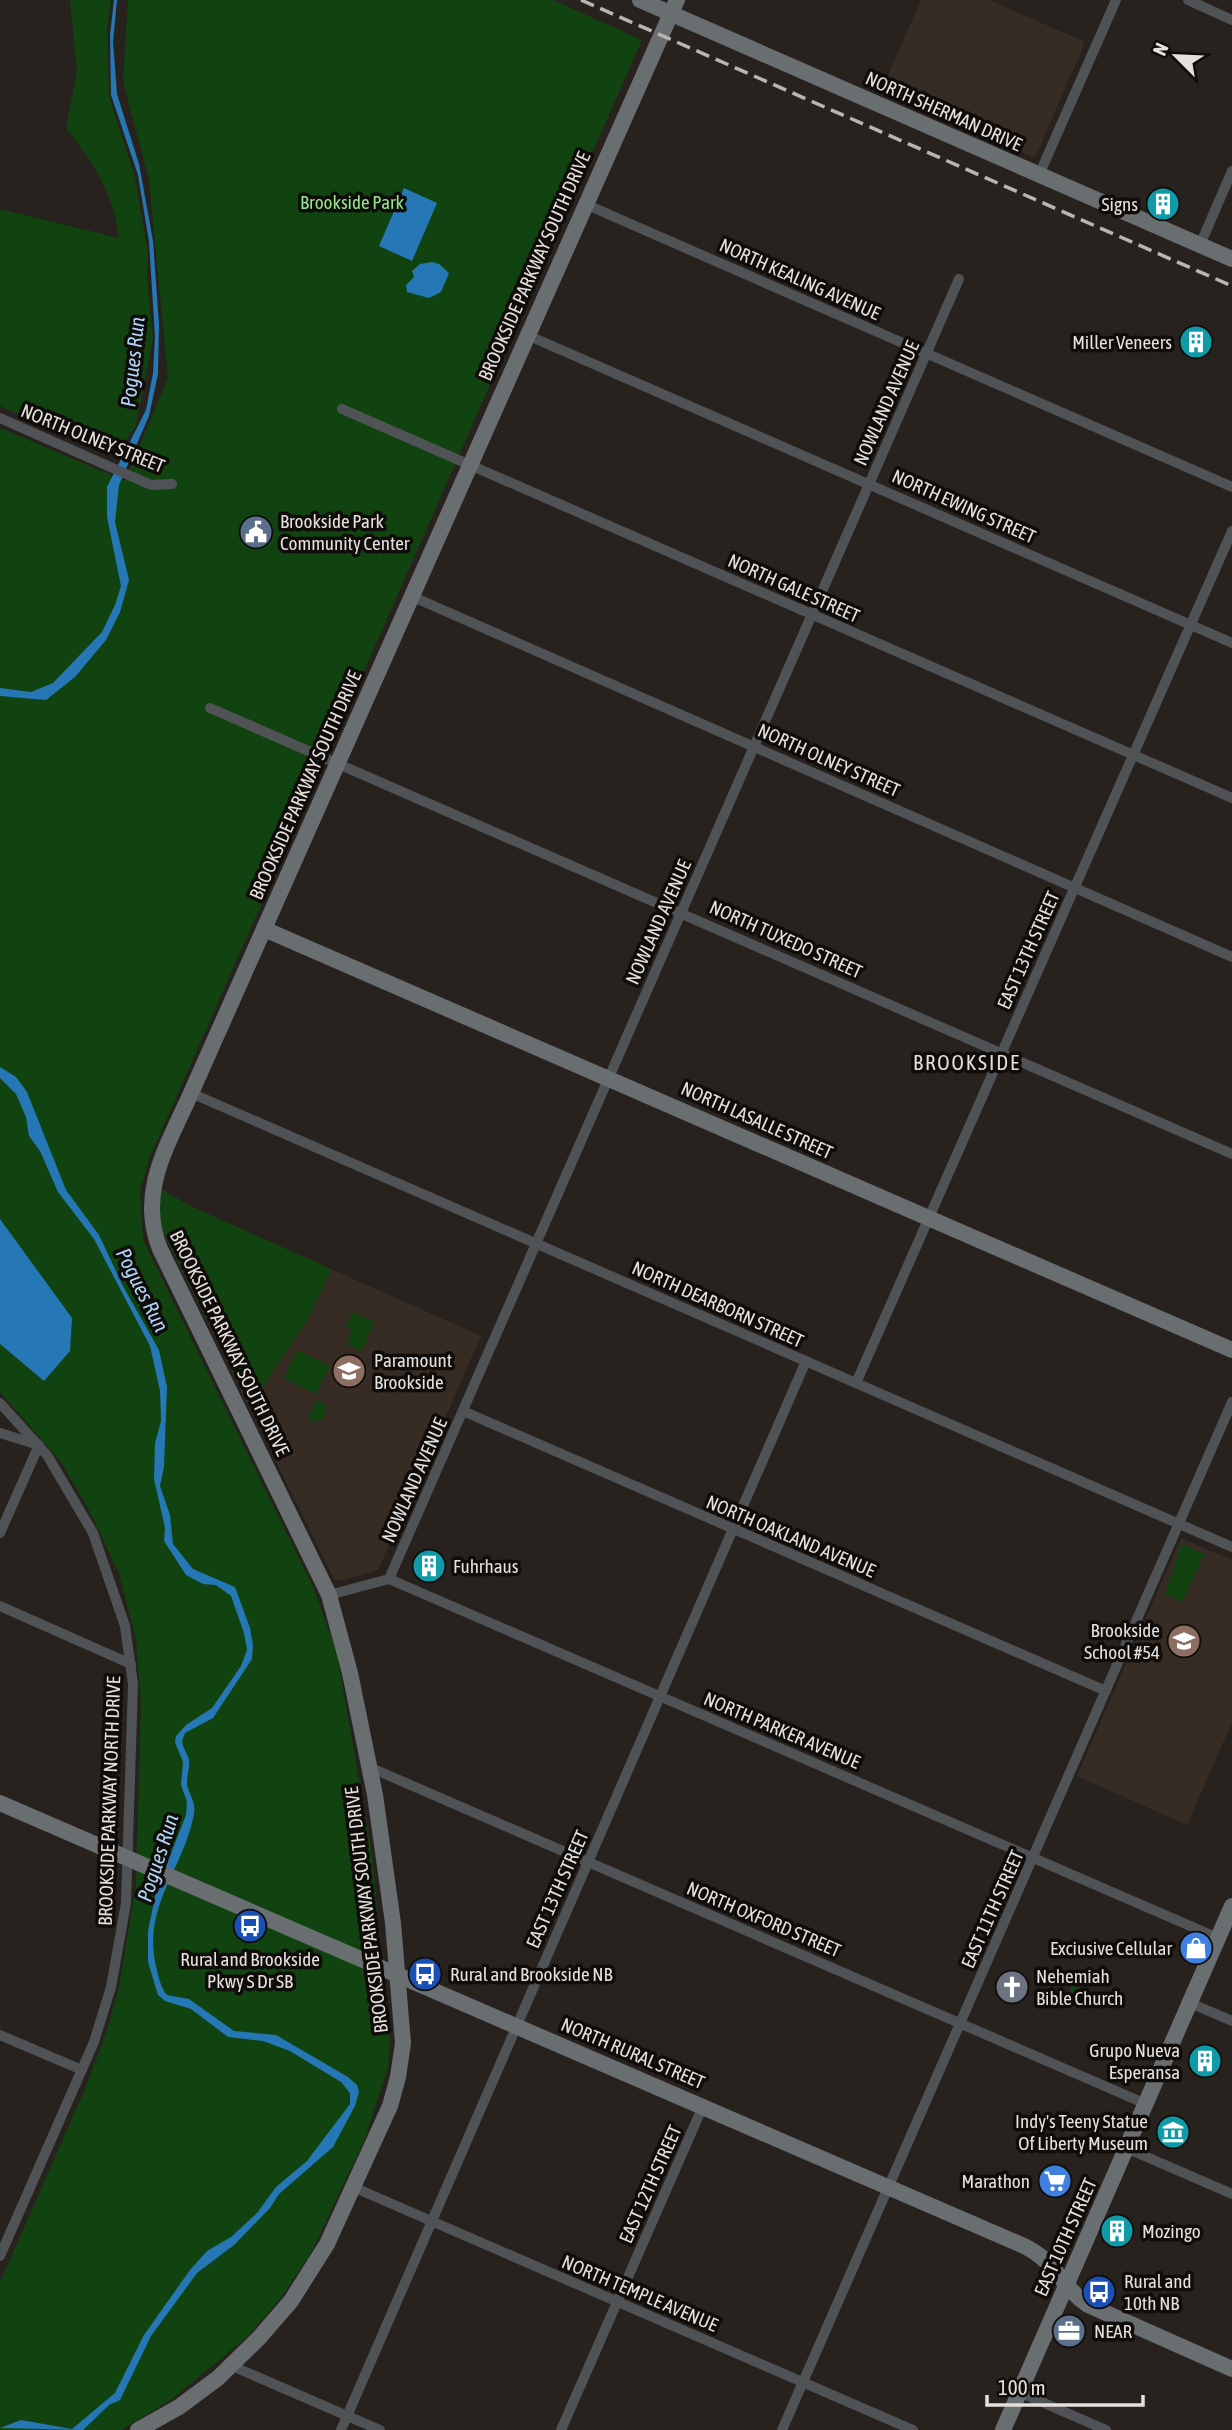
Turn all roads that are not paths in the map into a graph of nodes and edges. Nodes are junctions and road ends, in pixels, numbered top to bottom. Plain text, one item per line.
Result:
1 (640, 0) edge
2 (1116, 0) edge
3 (1188, 0) edge
4 (674, 7) edge
5 (1232, 19) edge
6 (1232, 171) edge
7 (1039, 175) junction
8 (585, 204) junction
9 (1200, 245) junction
10 (1232, 260) edge
11 (959, 279) dead end
12 (527, 335) junction
13 (926, 354) junction
14 (342, 409) dead end
15 (0, 418) edge
16 (469, 465) junction
17 (172, 484) dead end
18 (870, 484) junction
19 (1232, 487) edge
20 (1232, 531) edge
21 (411, 596) junction
22 (812, 614) junction
23 (1191, 625) junction
24 (1232, 643) edge
25 (210, 708) dead end
26 (754, 747) junction
27 (1133, 755) junction
28 (338, 763) junction
29 (1232, 798) edge
30 (1075, 888) junction
31 (681, 913) junction
32 (264, 929) junction
33 (1232, 957) edge
34 (1002, 1053) junction
35 (608, 1079) junction
36 (191, 1093) junction
37 (1232, 1154) edge
38 (929, 1218) junction
39 (536, 1244) junction
40 (1232, 1350) edge
41 (806, 1361) junction
42 (856, 1383) junction
43 (1232, 1402) edge
44 (0, 1403) edge
45 (463, 1411) junction
46 (0, 1433) edge
47 (39, 1445) junction
48 (1179, 1524) junction
49 (733, 1529) junction
50 (0, 1533) edge
51 (1232, 1547) edge
52 (389, 1579) junction
53 (329, 1595) junction
54 (0, 1606) edge
55 (131, 1664) junction
56 (1106, 1691) junction
57 (660, 1696) junction
58 (369, 1768) junction
59 (0, 1802) edge
60 (127, 1858) junction
61 (1033, 1858) junction
62 (588, 1862) junction
63 (1232, 1906) edge
64 (1218, 1938) junction
65 (398, 1975) junction
66 (1190, 2003) junction
67 (1232, 2021) edge
68 (960, 2023) junction
69 (517, 2026) junction
70 (0, 2035) edge
71 (82, 2070) junction
72 (1146, 2104) junction
73 (703, 2106) junction
74 (1126, 2148) junction
75 (353, 2188) junction
76 (889, 2188) junction
77 (1232, 2194) edge
78 (431, 2222) junction
79 (0, 2256) edge
80 (1067, 2284) junction
81 (618, 2302) junction
82 (232, 2366) junction
83 (1232, 2369) edge
84 (803, 2383) junction
85 (1019, 2392) junction
86 (347, 2416) junction
87 (138, 2430) edge
88 (341, 2430) edge
89 (380, 2430) edge
90 (561, 2430) edge
91 (782, 2430) edge
92 (913, 2430) edge
93 (1003, 2430) edge
94 (1106, 2430) edge

1 - 4 main road, NORTH SHERMAN DRIVE
2 - 7 street
3 - 5 street
4 - 7 main road, NORTH SHERMAN DRIVE
4 - 8 main road, BROOKSIDE PARKWAY SOUTH DRIVE
6 - 9 street
7 - 9 main road, NORTH SHERMAN DRIVE
8 - 12 main road, BROOKSIDE PARKWAY SOUTH DRIVE
8 - 13 street, NORTH KEALING AVENUE
9 - 10 main road, NORTH SHERMAN DRIVE
11 - 13 street, NOWLAND AVENUE
12 - 16 main road, BROOKSIDE PARKWAY SOUTH DRIVE
12 - 18 street, NORTH EWING STREET
13 - 18 street, NOWLAND AVENUE
13 - 19 street, NORTH KEALING AVENUE
14 - 16 street, NORTH GALE STREET
15 - 17 street, NORTH OLNEY STREET
16 - 21 main road, BROOKSIDE PARKWAY SOUTH DRIVE
16 - 22 street, NORTH GALE STREET
18 - 22 street, NOWLAND AVENUE
18 - 23 street, NORTH EWING STREET
20 - 23 street, EAST 13TH STREET
21 - 26 street, NORTH OLNEY STREET
21 - 28 main road, BROOKSIDE PARKWAY SOUTH DRIVE
22 - 26 street, NOWLAND AVENUE
22 - 27 street, NORTH GALE STREET
23 - 24 street, NORTH EWING STREET
23 - 27 street, EAST 13TH STREET
25 - 28 street, NORTH TUXEDO STREET
26 - 30 street, NORTH OLNEY STREET
26 - 31 street, NOWLAND AVENUE
27 - 29 street, NORTH GALE STREET
27 - 30 street, EAST 13TH STREET
28 - 31 street, NORTH TUXEDO STREET
28 - 32 main road, BROOKSIDE PARKWAY SOUTH DRIVE
30 - 33 street, NORTH OLNEY STREET
30 - 34 street, EAST 13TH STREET
31 - 34 street, NORTH TUXEDO STREET
31 - 35 street, NOWLAND AVENUE
32 - 35 main road, NORTH LASALLE STREET
32 - 36 main road, BROOKSIDE PARKWAY SOUTH DRIVE
34 - 37 street, NORTH TUXEDO STREET
34 - 38 street, EAST 13TH STREET
35 - 38 main road, NORTH LASALLE STREET
35 - 39 street, NOWLAND AVENUE
36 - 39 street, NORTH DEARBORN STREET
36 - 53 main road, BROOKSIDE PARKWAY SOUTH DRIVE
38 - 40 main road, NORTH LASALLE STREET
38 - 42 street, EAST 13TH STREET
39 - 41 street, NORTH DEARBORN STREET
39 - 45 street, NOWLAND AVENUE
41 - 42 street, NORTH DEARBORN STREET
41 - 49 street, EAST 13TH STREET
42 - 48 street, NORTH DEARBORN STREET
43 - 48 street, EAST 11TH STREET
44 - 47 street, BROOKSIDE PARKWAY NORTH DRIVE
45 - 49 street, NORTH OAKLAND AVENUE
45 - 52 street, NOWLAND AVENUE
46 - 47 street
47 - 50 street
47 - 55 street, BROOKSIDE PARKWAY NORTH DRIVE
48 - 51 street, NORTH DEARBORN STREET
48 - 56 street, EAST 11TH STREET
49 - 56 street, NORTH OAKLAND AVENUE
49 - 57 street, EAST 13TH STREET
52 - 53 street
52 - 57 street, NORTH PARKER AVENUE
53 - 58 main road, BROOKSIDE PARKWAY SOUTH DRIVE
54 - 55 street
55 - 60 street, BROOKSIDE PARKWAY NORTH DRIVE
56 - 61 street, EAST 11TH STREET
57 - 61 street, NORTH PARKER AVENUE
57 - 62 street, EAST 13TH STREET
58 - 62 street, NORTH OXFORD STREET
58 - 65 main road, BROOKSIDE PARKWAY SOUTH DRIVE
59 - 60 main road, NORTH RURAL STREET
60 - 65 main road, NORTH RURAL STREET
60 - 71 street, BROOKSIDE PARKWAY NORTH DRIVE
61 - 64 street, NORTH PARKER AVENUE
61 - 68 street, EAST 11TH STREET
62 - 68 street, NORTH OXFORD STREET
62 - 69 street, EAST 13TH STREET
63 - 64 main road, EAST 10TH STREET
64 - 66 main road, EAST 10TH STREET
65 - 69 main road, NORTH RURAL STREET
65 - 75 main road, BROOKSIDE PARKWAY SOUTH DRIVE
66 - 67 street
66 - 72 main road, EAST 10TH STREET
68 - 72 street, NORTH OXFORD STREET
68 - 76 street, EAST 11TH STREET
69 - 73 main road, NORTH RURAL STREET
69 - 78 street, EAST 13TH STREET
70 - 71 street
71 - 79 street, BROOKSIDE PARKWAY NORTH DRIVE
72 - 74 main road, EAST 10TH STREET
73 - 76 main road, NORTH RURAL STREET
73 - 81 street, EAST 12TH STREET
74 - 77 street
74 - 80 main road, EAST 10TH STREET
75 - 78 street, NORTH TEMPLE AVENUE
75 - 82 main road, BROOKSIDE PARKWAY SOUTH DRIVE
76 - 80 main road, NORTH RURAL STREET
76 - 84 street, EAST 11TH STREET
78 - 81 street, NORTH TEMPLE AVENUE
78 - 86 street, EAST 13TH STREET
80 - 83 main road, NORTH RURAL STREET
80 - 85 main road, EAST 10TH STREET
81 - 84 street, NORTH TEMPLE AVENUE
81 - 90 street, EAST 12TH STREET
82 - 86 street
82 - 87 main road, BROOKSIDE PARKWAY SOUTH DRIVE
84 - 91 street, EAST 11TH STREET
84 - 92 street, NORTH TEMPLE AVENUE
85 - 93 main road, EAST 10TH STREET
85 - 94 street
86 - 88 street, EAST 13TH STREET
86 - 89 street

